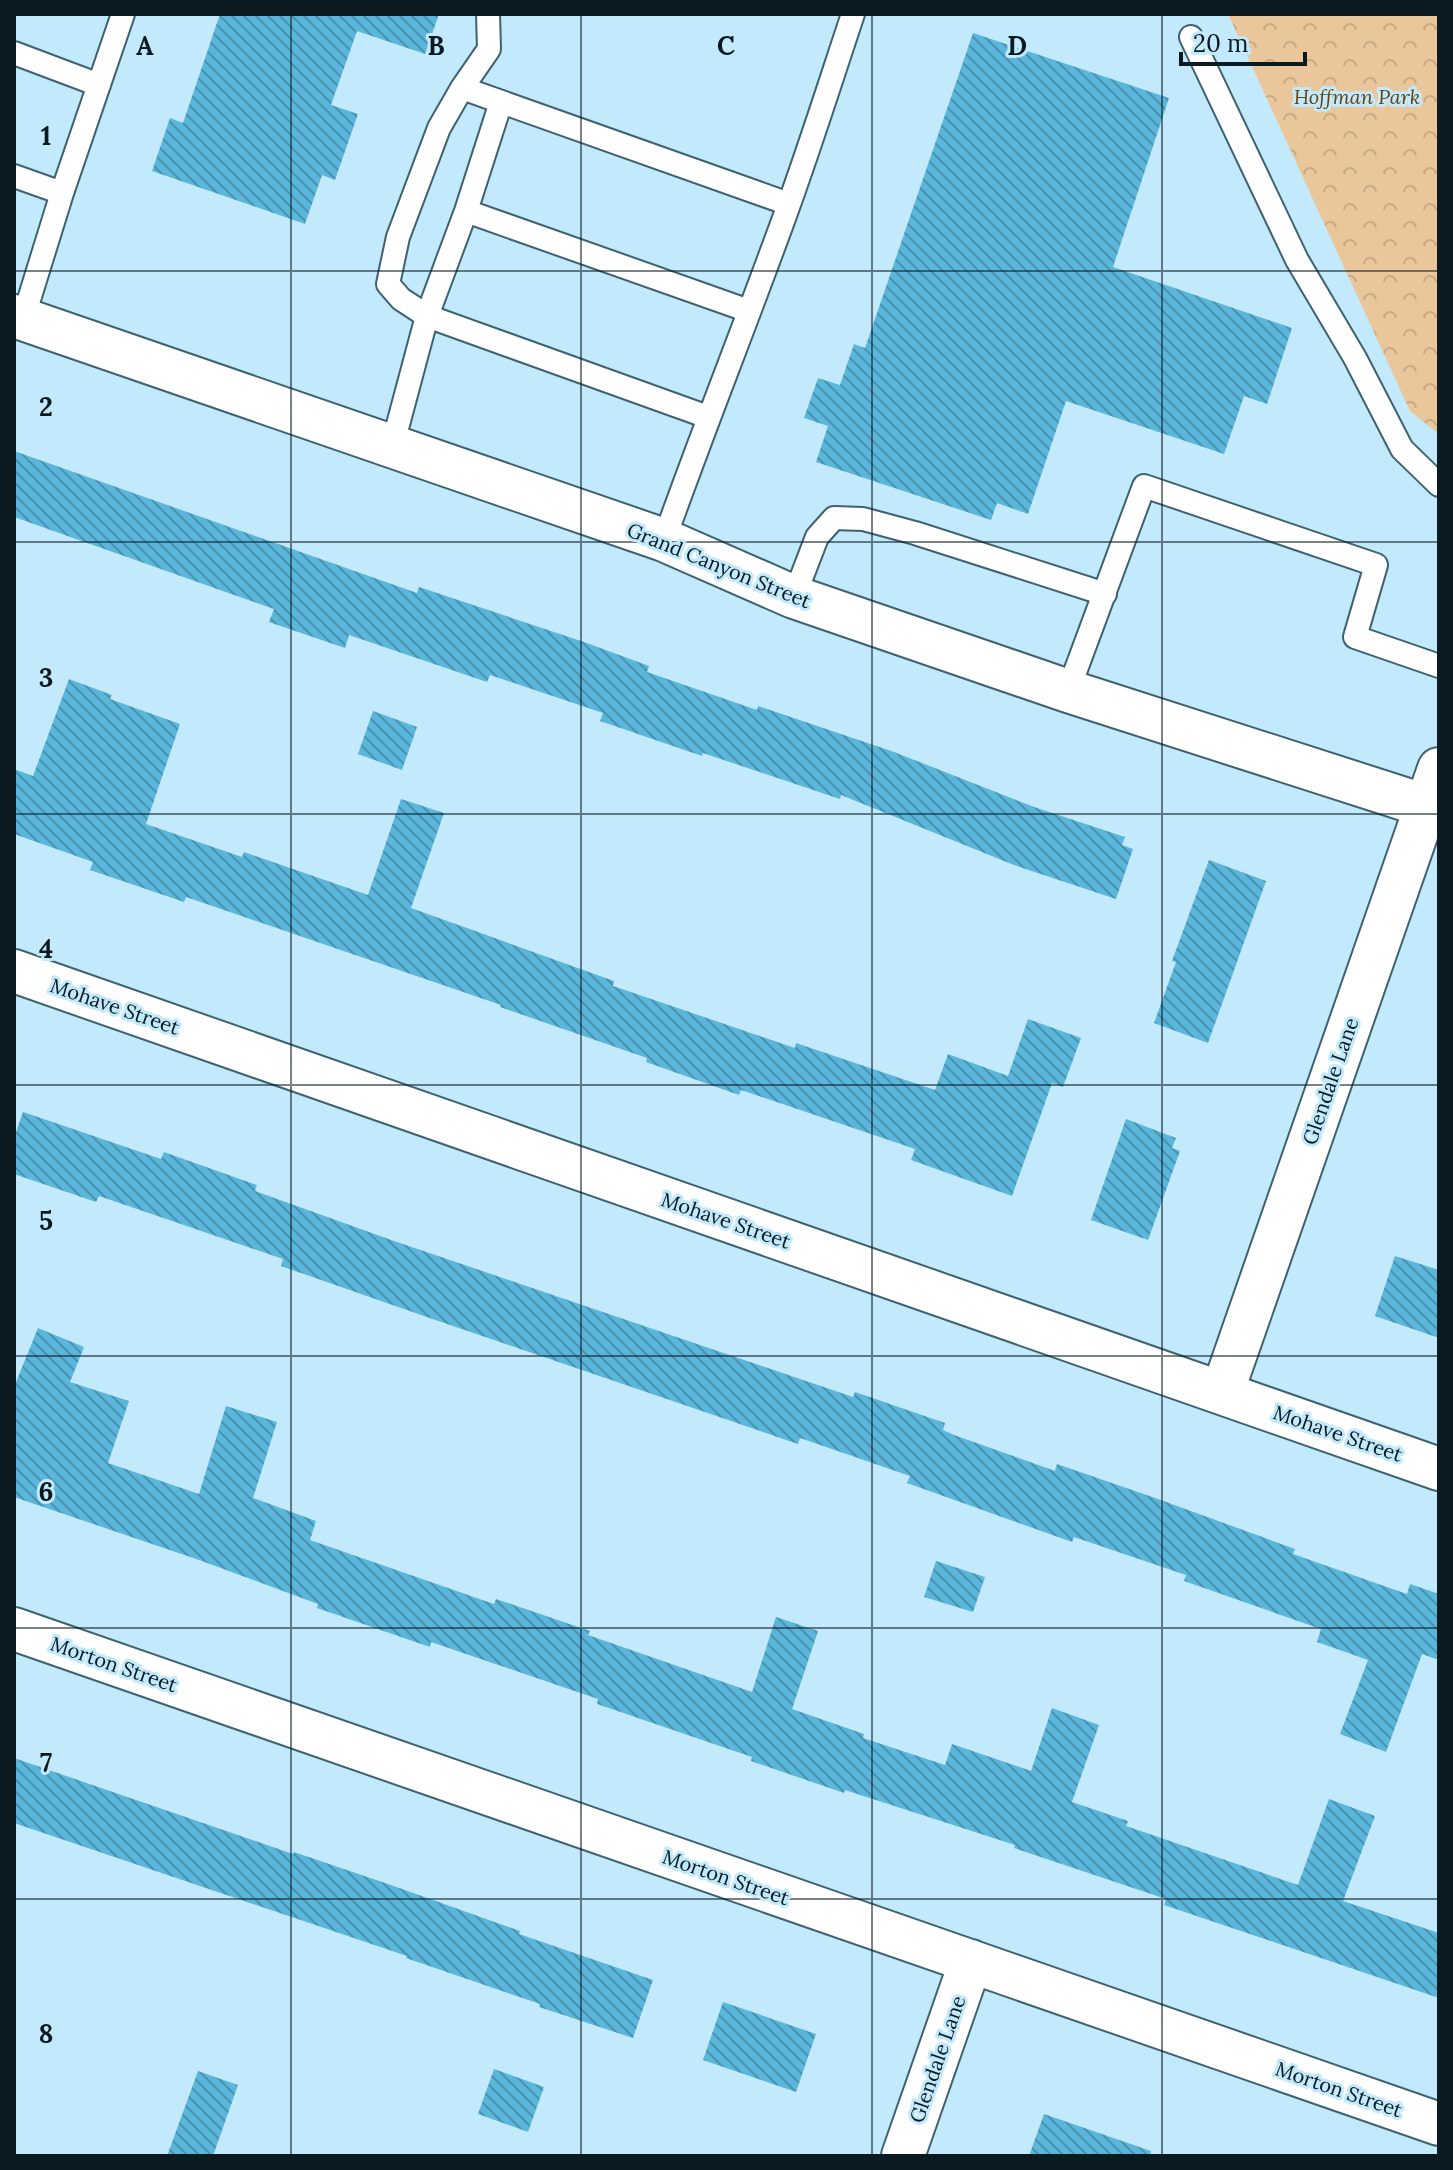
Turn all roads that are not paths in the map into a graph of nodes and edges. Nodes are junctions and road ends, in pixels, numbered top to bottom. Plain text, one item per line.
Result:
1 (123, 14) edge
2 (488, 14) edge
3 (853, 14) edge
4 (1191, 37) dead end
5 (14, 53) edge
6 (99, 85) junction
7 (462, 88) junction
8 (501, 102) junction
9 (14, 176) edge
10 (62, 193) junction
11 (789, 204) junction
12 (466, 211) junction
13 (749, 311) junction
14 (427, 316) junction
15 (18, 318) edge
16 (708, 417) junction
17 (392, 447) junction
18 (1439, 485) edge
19 (664, 540) junction
20 (1105, 594) junction
21 (794, 597) junction
22 (1439, 666) edge
23 (1068, 691) junction
24 (1432, 787) edge
25 (14, 971) edge
26 (1222, 1393) junction
27 (1439, 1469) edge
28 (14, 1629) edge
29 (971, 1961) junction
30 (1439, 2124) edge
31 (903, 2156) edge

1 - 6 lane
2 - 7 lane
3 - 11 lane
4 - 18 lane
5 - 6 lane
6 - 10 lane
7 - 8 lane
7 - 14 lane
8 - 11 lane
8 - 12 lane
9 - 10 lane
10 - 15 lane
11 - 13 lane
12 - 13 lane
12 - 14 lane
13 - 16 lane
14 - 16 lane
14 - 17 lane
15 - 17 street, Grand Canyon Street
16 - 19 lane
17 - 19 street, Grand Canyon Street
19 - 21 street, Grand Canyon Street
20 - 21 lane
20 - 22 lane
20 - 23 lane
21 - 23 street, Grand Canyon Street
23 - 24 street, Grand Canyon Street
24 - 26 street, Glendale Lane
25 - 26 street, Mohave Street
26 - 27 street, Mohave Street
28 - 29 street, Morton Street
29 - 30 street, Morton Street
29 - 31 street, Glendale Lane

